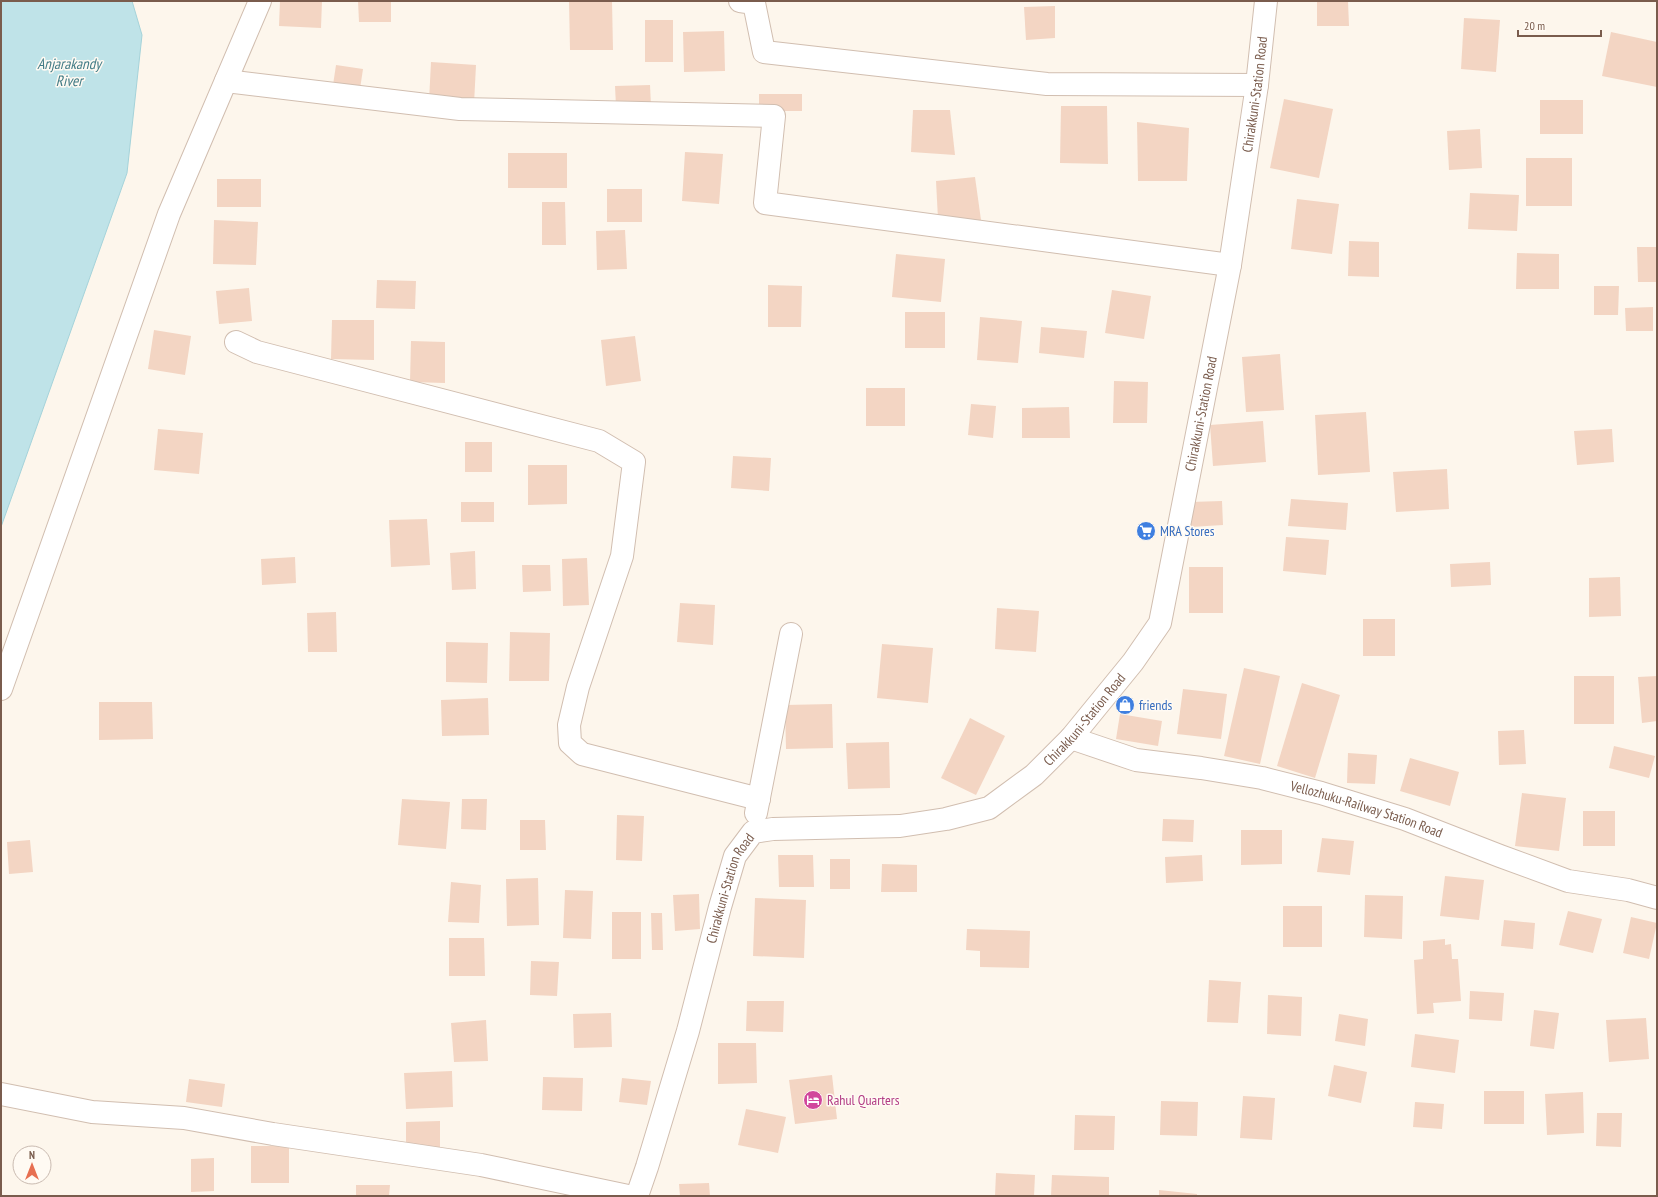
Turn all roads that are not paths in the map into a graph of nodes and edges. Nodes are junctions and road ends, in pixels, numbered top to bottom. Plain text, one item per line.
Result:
1 (260, 1) edge
2 (740, 1) edge
3 (1266, 1) edge
4 (226, 81) junction
5 (1256, 85) junction
6 (1230, 265) junction
7 (236, 342) dead end
8 (791, 634) dead end
9 (1, 689) edge
10 (1071, 738) junction
11 (759, 799) junction
12 (753, 832) junction
13 (1657, 898) edge
14 (1, 1094) edge
15 (628, 1196) edge
16 (637, 1196) edge

1 - 4 street
2 - 5 street
3 - 5 street, Chirakkuni-Station Road
4 - 6 street
4 - 9 street
5 - 6 street, Chirakkuni-Station Road
6 - 10 street, Chirakkuni-Station Road
7 - 11 street
8 - 11 street
10 - 12 street, Chirakkuni-Station Road
10 - 13 street, Vellozhuku-Railway Station Road
11 - 12 street
12 - 16 street, Chirakkuni-Station Road
14 - 15 street

